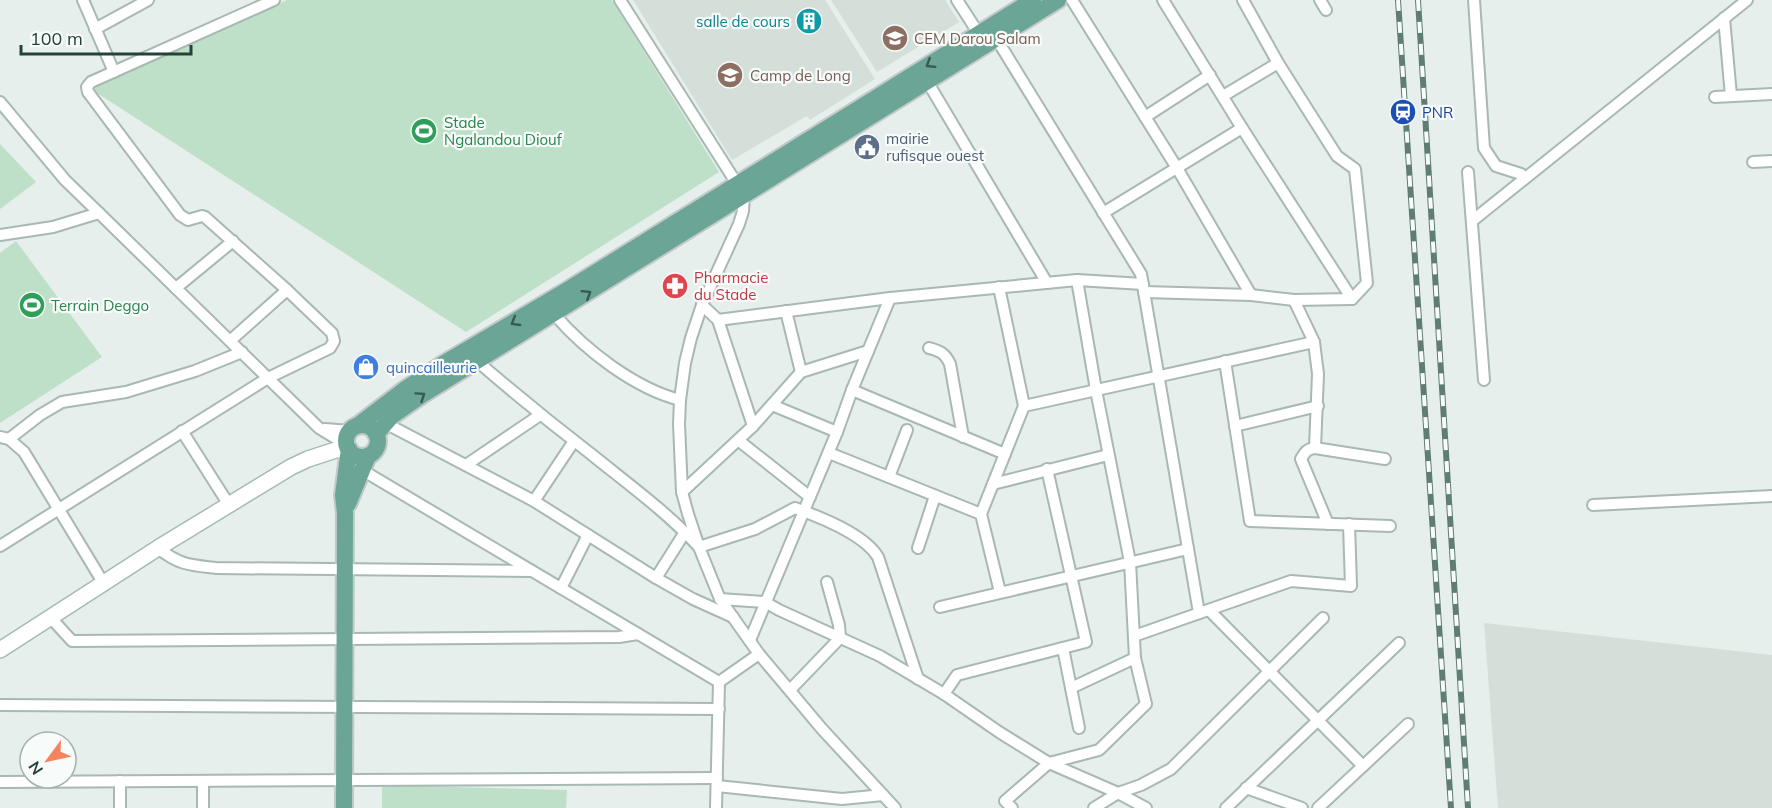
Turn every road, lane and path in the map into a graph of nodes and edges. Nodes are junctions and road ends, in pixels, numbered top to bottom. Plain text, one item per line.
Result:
1 (83, 0) edge
2 (148, 0) edge
3 (274, 0) edge
4 (620, 0) edge
5 (957, 0) edge
6 (1033, 0) edge
7 (1058, 0) edge
8 (1072, 0) edge
9 (1163, 0) edge
10 (1243, 0) edge
11 (1474, 0) edge
12 (1747, 0) edge
13 (1724, 18) junction
14 (95, 29) junction
15 (979, 34) junction
16 (996, 38) junction
17 (1278, 63) junction
18 (114, 72) junction
19 (1210, 75) junction
20 (927, 81) junction
21 (1772, 94) edge
22 (1223, 96) junction
23 (1731, 96) junction
24 (1715, 97) dead end
25 (0, 102) edge
26 (1145, 117) junction
27 (1242, 128) junction
28 (1772, 161) edge
29 (1753, 162) dead end
30 (1177, 168) junction
31 (1468, 172) dead end
32 (1525, 178) junction
33 (740, 190) junction
34 (99, 213) junction
35 (1103, 213) junction
36 (1472, 221) junction
37 (0, 235) edge
38 (232, 241) junction
39 (1077, 280) junction
40 (1047, 283) junction
41 (999, 287) junction
42 (176, 288) junction
43 (1143, 288) junction
44 (287, 290) junction
45 (1251, 295) junction
46 (890, 298) junction
47 (1352, 299) junction
48 (1293, 300) junction
49 (702, 305) junction
50 (786, 311) junction
51 (554, 314) junction
52 (718, 320) junction
53 (231, 340) junction
54 (1314, 342) junction
55 (929, 348) dead end
56 (868, 351) junction
57 (242, 352) junction
58 (477, 361) junction
59 (1225, 361) junction
60 (801, 372) junction
61 (1159, 376) junction
62 (268, 378) junction
63 (1484, 380) dead end
64 (852, 390) junction
65 (1096, 390) junction
66 (680, 400) junction
67 (772, 405) junction
68 (1024, 406) junction
69 (1318, 406) junction
70 (540, 415) junction
71 (753, 426) junction
72 (1235, 426) junction
73 (381, 428) junction
74 (907, 430) dead end
75 (182, 431) junction
76 (837, 432) junction
77 (963, 437) junction
78 (4, 438) edge
79 (350, 440) junction
80 (738, 440) junction
81 (574, 441) junction
82 (1315, 448) junction
83 (829, 453) junction
84 (1005, 454) junction
85 (1108, 454) junction
86 (1385, 459) dead end
87 (365, 463) junction
88 (466, 465) junction
89 (1047, 469) junction
90 (889, 477) junction
91 (993, 484) junction
92 (682, 492) junction
93 (935, 496) junction
94 (1772, 496) edge
95 (810, 497) junction
96 (534, 501) junction
97 (229, 505) junction
98 (1593, 505) dead end
99 (58, 509) junction
100 (804, 511) junction
101 (345, 513) junction
102 (981, 514) junction
103 (1328, 524) junction
104 (1349, 525) junction
105 (1390, 526) dead end
106 (685, 532) junction
107 (588, 535) junction
108 (0, 546) edge
109 (158, 548) junction
110 (699, 548) junction
111 (918, 548) dead end
112 (1188, 549) junction
113 (1130, 562) junction
114 (345, 569) junction
115 (532, 571) junction
116 (1071, 575) junction
117 (656, 578) junction
118 (827, 582) dead end
119 (104, 584) junction
120 (561, 588) junction
121 (1000, 592) junction
122 (720, 598) junction
123 (765, 602) junction
124 (939, 607) dead end
125 (1204, 611) junction
126 (733, 617) junction
127 (51, 618) junction
128 (1323, 618) dead end
129 (638, 634) junction
130 (1134, 636) junction
131 (840, 638) junction
132 (344, 640) junction
133 (750, 640) junction
134 (1399, 643) dead end
135 (1063, 648) junction
136 (0, 650) edge
137 (759, 654) junction
138 (1135, 658) junction
139 (1270, 671) junction
140 (918, 679) junction
141 (719, 682) junction
142 (1071, 688) junction
143 (790, 690) junction
144 (944, 694) junction
145 (0, 705) edge
146 (344, 707) junction
147 (719, 709) junction
148 (1318, 720) junction
149 (1408, 724) dead end
150 (1079, 728) dead end
151 (1049, 763) junction
152 (1363, 766) junction
153 (344, 780) junction
154 (120, 781) junction
155 (203, 781) junction
156 (0, 782) edge
157 (717, 782) junction
158 (1246, 788) junction
159 (1118, 793) junction
160 (883, 795) junction
161 (120, 808) edge
162 (203, 808) edge
163 (344, 808) edge
164 (716, 808) edge
165 (894, 808) edge
166 (1012, 808) edge
167 (1094, 808) edge
168 (1146, 808) edge
169 (1226, 808) edge
170 (1302, 808) edge
171 (1318, 808) edge

1 - 14 street
2 - 14 street
3 - 18 street
4 - 33 street
5 - 15 street
6 - 15 main road
7 - 16 main road
8 - 26 street
9 - 19 street
10 - 17 street
11 - 32 street
12 - 13 street
13 - 23 street
13 - 32 street
14 - 18 street
15 -> 33 main road
16 - 20 main road
16 - 35 street
17 - 22 street
17 - 47 street
18 - 38 street
19 - 22 street
19 - 26 street
20 - 33 main road
20 - 40 street
21 - 23 street
22 - 27 street
23 - 24 street
25 - 34 street
26 - 30 street
27 - 30 street
27 - 47 street
28 - 29 street
30 - 35 street
30 - 45 street
31 - 36 street
32 - 36 street
33 - 49 street
51 -> 33 main road
33 -> 79 main road
34 - 37 street
34 - 42 street
35 - 43 street
36 - 63 street
38 - 42 street
38 - 44 street
39 - 40 street
39 - 43 street
39 - 65 street
40 - 41 street
41 - 46 street
41 - 68 street
42 - 53 street
43 - 45 street
43 - 61 street
44 - 53 street
44 - 62 street
45 - 48 street
46 - 50 street
46 - 56 street
47 - 48 street
48 - 54 street
49 - 52 street
49 - 66 street
50 - 52 street
50 - 60 street
51 - 58 main road
51 - 66 street
52 - 71 street
53 - 57 street
54 - 59 street
54 - 69 street
55 - 77 street
56 - 60 street
56 - 64 street
57 - 62 street
57 - 78 street
58 - 70 street
73 -> 58 main road
59 - 61 street
59 - 72 street
60 - 67 street
61 - 65 street
61 - 112 street
62 - 75 street
62 - 79 street
64 - 76 street
64 - 77 street
65 - 68 street
65 - 85 street
66 - 92 street
67 - 71 street
67 - 76 street
68 - 84 street
69 - 72 street
69 - 82 street
70 - 81 street
70 - 88 street
71 - 80 street
72 - 103 street
73 - 79 main road
73 - 87 main road
73 - 88 street
74 - 90 street
75 - 97 street
75 - 99 street
76 - 83 street
77 - 84 street
78 - 99 street
79 - 87 main road
79 - 97 street
79 - 101 main road
80 - 92 street
80 - 95 street
81 - 96 street
81 - 106 street
82 - 86 street
82 - 103 street
83 - 90 street
83 - 95 street
84 - 91 street
85 - 89 street
85 - 113 street
87 - 101 main road
87 - 115 street
88 - 96 street
89 - 91 street
89 - 116 street
90 - 93 street
91 - 102 street
92 - 110 street
93 - 102 street
93 - 111 street
94 - 98 street
95 - 100 street
96 - 107 street
97 - 109 street
99 - 108 street
99 - 119 street
100 - 110 street
100 - 123 street
100 - 140 street
101 - 114 main road
102 - 121 street
103 - 104 street
104 - 105 street
104 - 125 street
106 - 110 street
106 - 117 street
107 - 117 street
107 - 120 street
109 - 114 street
109 - 119 street
110 - 122 street
112 - 113 street
112 - 125 street
113 - 116 street
113 - 130 street
114 - 115 street
114 - 132 main road
115 - 120 street
116 - 121 street
116 - 135 street
117 - 126 street
118 - 131 street
119 - 127 street
120 - 129 street
121 - 124 street
122 - 123 street
122 - 126 street
123 - 131 street
123 - 133 street
125 - 130 street
125 - 139 street
126 - 133 street
127 - 132 street
127 - 136 street
128 - 139 street
129 - 132 street
129 - 141 street
130 - 138 street
131 - 140 street
131 - 143 street
132 - 146 main road
133 - 137 street
134 - 148 street
135 - 142 street
135 - 144 street
137 - 141 street
137 - 143 street
138 - 142 street
138 - 151 street
139 - 148 street
139 - 159 street
140 - 144 street
141 - 147 street
142 - 150 street
143 - 160 street
144 - 151 street
145 - 146 street
146 - 147 street
146 - 153 main road
147 - 157 street
148 - 152 street
148 - 158 street
149 - 152 street
151 - 159 street
151 - 166 street
152 - 171 street
153 - 155 street
153 - 157 street
153 - 163 main road
154 - 155 street
154 - 156 street
154 - 161 street
155 - 162 street
157 - 160 street
157 - 164 street
158 - 169 street
158 - 170 street
159 - 167 street
159 - 168 street
160 - 165 street

